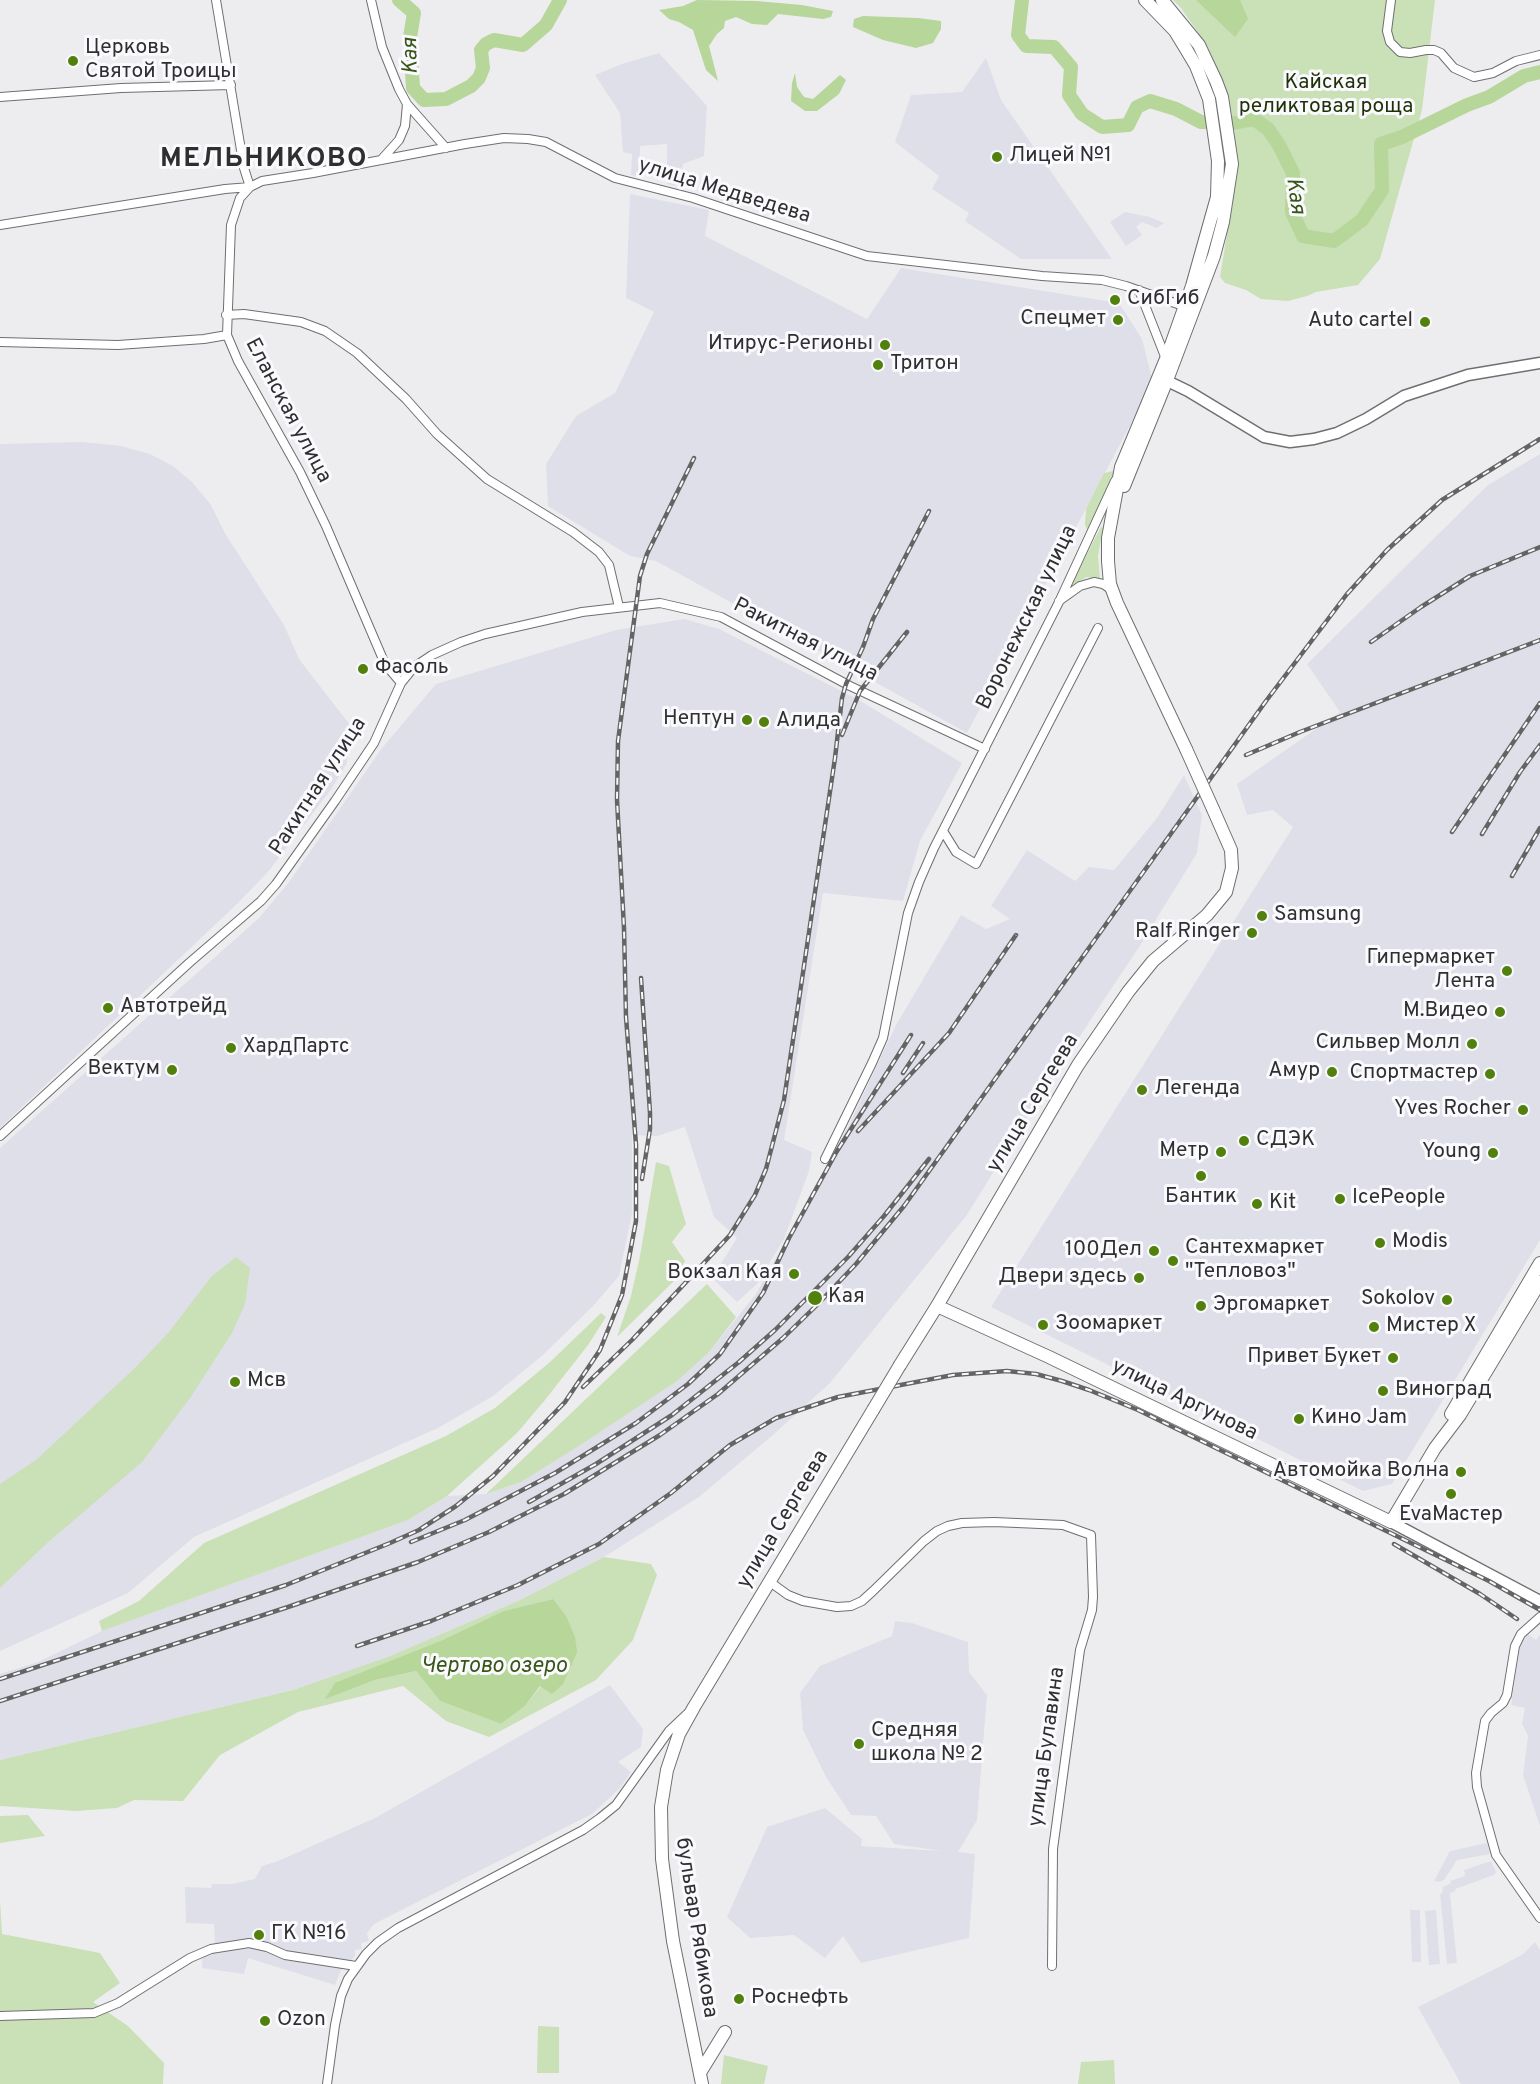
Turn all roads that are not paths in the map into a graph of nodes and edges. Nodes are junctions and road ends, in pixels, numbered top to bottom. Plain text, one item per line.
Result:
1 (216, 0) edge
2 (371, 0) edge
3 (1145, 0) edge
4 (1162, 0) edge
5 (1391, 0) edge
6 (1538, 55) edge
7 (231, 85) junction
8 (0, 97) edge
9 (1215, 98) junction
10 (407, 104) junction
11 (446, 148) junction
12 (381, 160) junction
13 (250, 187) junction
14 (0, 225) edge
15 (1139, 290) junction
16 (1190, 308) junction
17 (226, 315) junction
18 (227, 335) junction
19 (0, 342) edge
20 (1166, 359) junction
21 (1540, 363) edge
22 (1162, 379) junction
23 (1121, 467) junction
24 (1113, 512) junction
25 (1094, 527) junction
26 (1112, 590) junction
27 (1059, 602) junction
28 (619, 607) junction
29 (1098, 628) dead end
30 (401, 683) junction
31 (985, 749) junction
32 (943, 831) junction
33 (0, 1136) edge
34 (825, 1159) dead end
35 (1540, 1263) edge
36 (1540, 1282) edge
37 (937, 1306) junction
38 (1435, 1448) junction
39 (1391, 1522) junction
40 (770, 1582) junction
41 (1540, 1600) edge
42 (1540, 1617) edge
43 (694, 1707) junction
44 (1540, 1918) edge
45 (356, 1966) junction
46 (1052, 1966) dead end
47 (0, 2016) edge
48 (725, 2032) dead end
49 (695, 2052) junction
50 (701, 2071) junction
51 (327, 2084) edge
52 (694, 2084) edge
53 (702, 2084) edge

1 - 7 street
2 - 10 street
3 - 9 main road
4 - 9 main road
5 - 6 street
7 - 8 street
7 - 13 street
9 - 16 main road, Воронежская улица
9 - 16 main road, Воронежская улица
10 - 11 street
10 - 12 street
11 - 12 street, улица Медведева
11 - 15 street, улица Медведева
12 - 13 street, улица Медведева
13 - 14 street, улица Медведева
13 - 17 street, Еланская улица
15 - 16 street, улица Медведева
15 - 20 street
16 - 20 main road, Воронежская улица
16 - 22 main road, Воронежская улица
17 - 18 street, Еланская улица
17 - 28 street
18 - 19 street
18 - 30 street, Еланская улица
20 - 22 main road, Воронежская улица
21 - 22 street
22 - 23 main road, Воронежская улица
22 - 24 main road, Воронежская улица
23 - 24 main road, Воронежская улица
23 - 25 street
24 - 25 street, Воронежская улица
24 - 26 main road, улица Сергеева
25 - 27 street, Воронежская улица
26 - 27 street
26 - 37 main road, улица Сергеева, bridge
27 - 31 street, Воронежская улица
28 - 30 street, Ракитная улица
28 - 31 street, Ракитная улица
29 - 32 street
30 - 33 street, Ракитная улица
31 - 32 street, Воронежская улица
32 - 34 street, Воронежская улица
35 - 38 main road
36 - 38 main road
37 - 39 main road, улица Аргунова
37 - 40 main road, улица Сергеева, bridge
38 - 39 main road
39 - 41 street, улица Аргунова
40 - 43 main road, улица Сергеева
40 - 46 street, улица Булавина
42 - 44 street
43 - 45 street
43 - 49 main road, бульвар Рябикова
45 - 47 street
45 - 51 street
48 - 50 main road
49 - 50 main road, бульвар Рябикова
49 - 52 main road, бульвар Рябикова
50 - 53 main road, бульвар Рябикова

